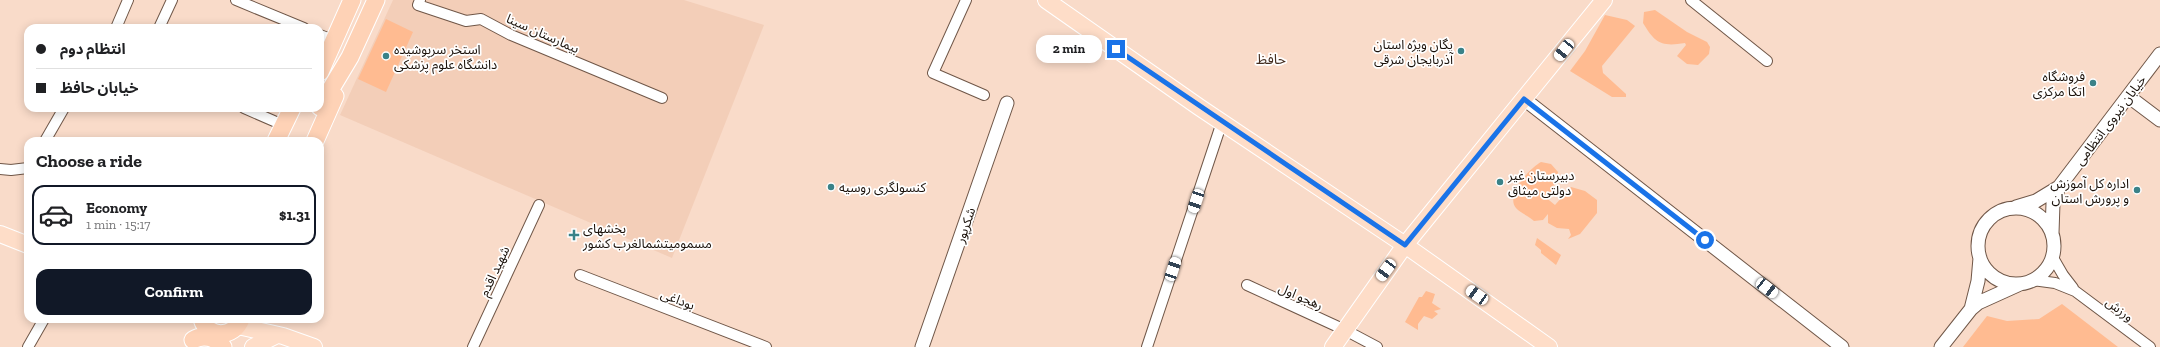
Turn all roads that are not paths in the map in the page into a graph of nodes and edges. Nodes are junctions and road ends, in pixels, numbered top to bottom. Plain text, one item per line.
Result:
1 (172, 0) edge
2 (236, 0) edge
3 (352, 0) edge
4 (376, 0) edge
5 (420, 0) edge
6 (966, 0) edge
7 (1046, 0) edge
8 (1604, 0) edge
9 (1691, 0) edge
10 (125, 1) edge
11 (117, 24) edge
12 (161, 24) edge
13 (294, 24) edge
14 (327, 37) edge
15 (324, 47) edge
16 (324, 52) edge
17 (2160, 54) edge
18 (350, 57) junction
19 (1767, 61) dead end
20 (984, 95) dead end
21 (2128, 96) junction
22 (662, 98) dead end
23 (1524, 99) junction
24 (324, 101) edge
25 (1007, 103) dead end
26 (62, 112) edge
27 (253, 112) edge
28 (290, 112) edge
29 (302, 112) edge
30 (318, 112) edge
31 (2160, 120) edge
32 (1222, 122) junction
33 (283, 125) junction
34 (46, 137) edge
35 (278, 137) edge
36 (291, 137) edge
37 (306, 137) edge
38 (317, 137) edge
39 (24, 168) edge
40 (0, 169) edge
41 (2059, 187) junction
42 (539, 205) dead end
43 (2009, 209) junction
44 (0, 234) edge
45 (2052, 234) junction
46 (24, 243) edge
47 (1405, 245) junction
48 (2052, 256) junction
49 (1980, 258) junction
50 (580, 275) dead end
51 (2027, 282) junction
52 (1246, 285) dead end
53 (2075, 291) junction
54 (1971, 309) junction
55 (42, 323) edge
56 (200, 323) edge
57 (204, 323) edge
58 (238, 324) edge
59 (1345, 330) junction
60 (277, 335) junction
61 (304, 342) edge
62 (192, 344) edge
63 (28, 347) edge
64 (223, 347) edge
65 (228, 347) edge
66 (252, 347) edge
67 (473, 347) edge
68 (766, 347) edge
69 (922, 347) edge
70 (1147, 347) edge
71 (1333, 347) edge
72 (1377, 347) edge
73 (1549, 347) edge
74 (1842, 347) edge
75 (1942, 347) edge
76 (2150, 347) edge

1 - 12 street
2 - 13 street
3 - 14 highway
4 - 18 highway
5 - 22 street, بیمارستان سینا
6 - 20 street
7 - 32 main road
8 - 23 main road
9 - 19 street
10 - 11 street
14 - 15 highway
14 - 16 highway
17 - 21 street, خیابان نیروی انتظامی
18 - 24 highway
18 - 38 highway
21 - 31 street
21 - 41 street, خیابان نیروی انتظامی
23 - 47 main road
23 - 74 street
25 - 69 street, شکرپور
26 - 34 street
27 - 33 street
28 - 33 highway
29 - 36 highway
30 - 37 highway
32 - 47 main road
32 - 70 street
33 - 35 highway
39 - 40 street
41 - 43 street, خیابان نیروی انتظامی
41 - 45 street, خیابان نیروی انتظامی
42 - 67 street, شهید اقدم
43 - 45 street
43 - 49 street
44 - 46 main road
45 - 48 street
47 - 59 main road
47 - 73 main road
48 - 51 street
48 - 53 street, ورزش
49 - 51 street
49 - 54 street
50 - 68 street, بوداغی
51 - 53 street, ورزش
51 - 54 street
52 - 59 street, رهجو اول
53 - 76 street, ورزش
54 - 75 street
55 - 63 street
56 - 62 highway
57 - 58 highway
58 - 60 main road
58 - 65 highway
59 - 71 main road
59 - 72 street, رهجو اول
60 - 61 main road
60 - 66 main road
62 - 64 highway

